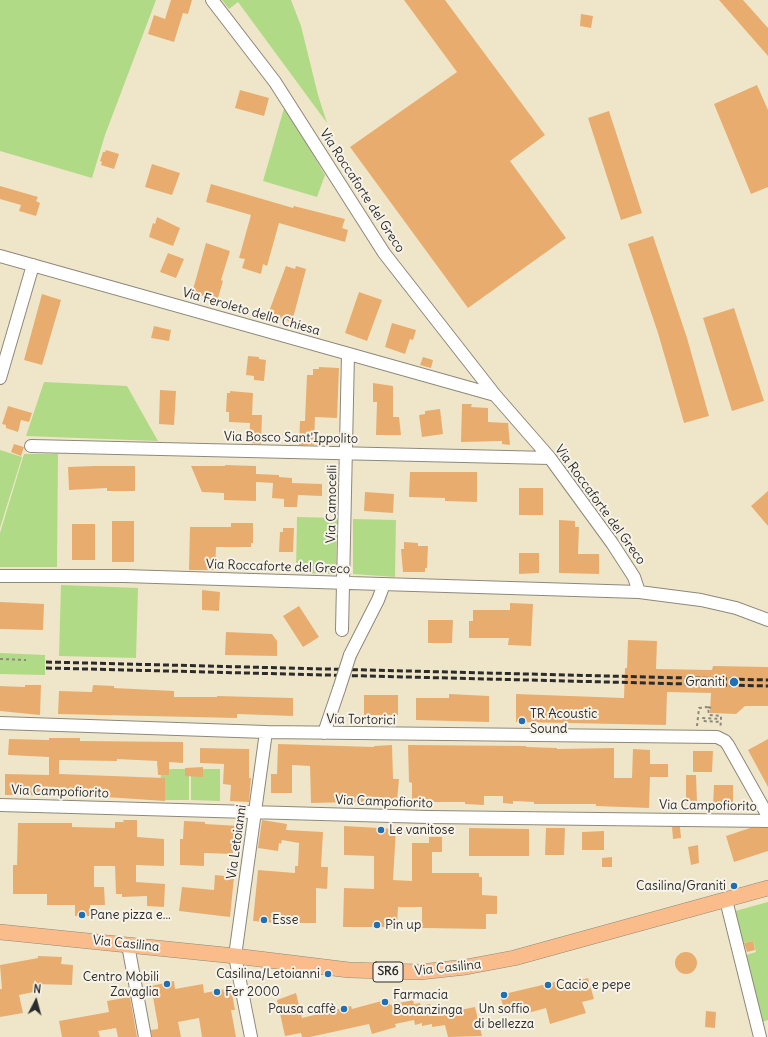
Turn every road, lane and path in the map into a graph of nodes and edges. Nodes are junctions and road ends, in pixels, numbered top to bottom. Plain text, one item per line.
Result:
1 (212, 0) edge
2 (0, 256) edge
3 (34, 266) junction
4 (348, 354) junction
5 (0, 378) edge
6 (495, 396) junction
7 (31, 446) dead end
8 (346, 454) junction
9 (550, 458) junction
10 (0, 576) edge
11 (344, 583) junction
12 (384, 584) junction
13 (639, 592) junction
14 (768, 620) edge
15 (342, 630) dead end
16 (0, 659) edge
17 (26, 660) dead end
18 (0, 723) edge
19 (697, 727) dead end
20 (266, 732) junction
21 (324, 734) junction
22 (717, 738) junction
23 (0, 804) edge
24 (256, 812) junction
25 (768, 816) edge
26 (768, 821) edge
27 (768, 888) edge
28 (726, 900) junction
29 (0, 932) edge
30 (128, 945) junction
31 (235, 956) junction
32 (145, 1037) edge
33 (251, 1037) edge
34 (760, 1037) edge

1 - 6 street, Via Roccaforte del Greco
2 - 3 street, Via Feroleto della Chiesa
3 - 4 street, Via Feroleto della Chiesa
3 - 5 street
4 - 6 street, Via Feroleto della Chiesa
4 - 8 street, Via Camocelli
6 - 9 street, Via Roccaforte del Greco
7 - 8 street, Via Bosco Sant'Ippolito
8 - 9 street, Via Bosco Sant'Ippolito
8 - 11 street, Via Camocelli
9 - 13 street, Via Roccaforte del Greco
10 - 11 street, Via Roccaforte del Greco
11 - 12 street, Via Roccaforte del Greco
11 - 15 street, Via Camocelli
12 - 13 street, Via Roccaforte del Greco
12 - 21 street, bridge
13 - 14 street
16 - 17 path
18 - 20 street, Via Tortorici
19 - 22 path
20 - 21 street, Via Tortorici
20 - 24 street, Via Letoianni
21 - 22 street, Via Tortorici
22 - 25 street
23 - 24 street, Via Campofiorito
24 - 26 street, Via Campofiorito
24 - 31 street, Via Letoianni
27 - 28 main road, Via Casilina / SR6
28 - 31 main road, Via Casilina / SR6
28 - 34 street
29 - 30 main road, Via Casilina / SR6
30 - 31 main road, Via Casilina / SR6
30 - 32 street
31 - 33 street, Via Letoianni

